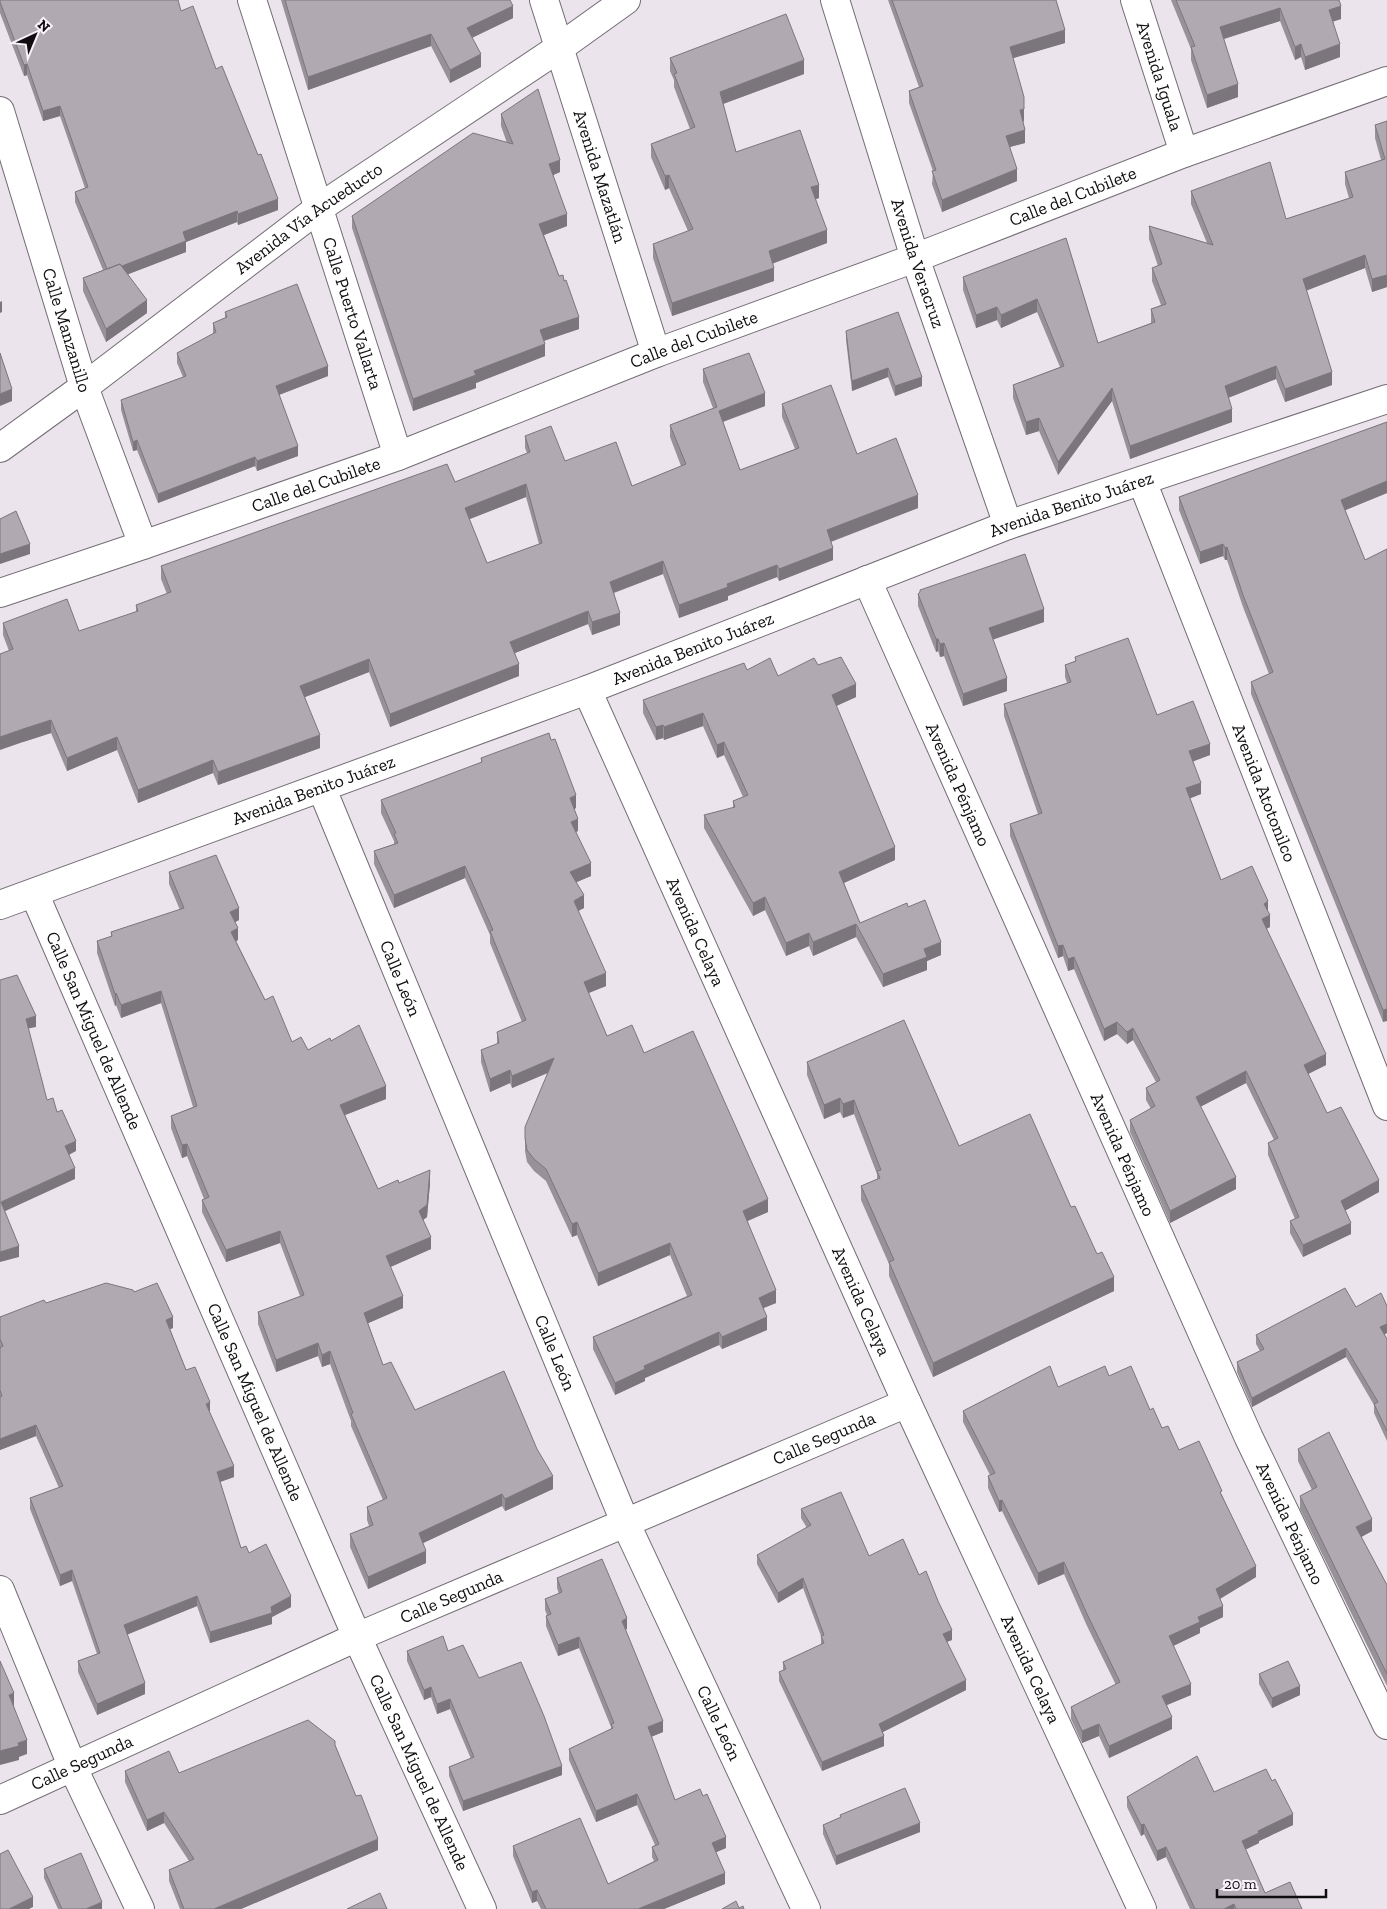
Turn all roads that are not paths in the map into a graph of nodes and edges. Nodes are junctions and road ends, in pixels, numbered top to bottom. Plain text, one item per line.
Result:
1 (252, 0) edge
2 (544, 0) edge
3 (626, 0) edge
4 (835, 0) edge
5 (1135, 0) edge
6 (559, 48) junction
7 (1387, 81) edge
8 (0, 111) edge
9 (1184, 153) junction
10 (319, 208) junction
11 (915, 258) junction
12 (656, 353) junction
13 (84, 387) junction
14 (1387, 399) edge
15 (0, 448) edge
16 (398, 456) junction
17 (1142, 481) junction
18 (1008, 525) junction
19 (143, 545) junction
20 (867, 580) junction
21 (0, 593) edge
22 (588, 690) junction
23 (322, 789) junction
24 (34, 892) junction
25 (0, 905) edge
26 (1387, 1106) edge
27 (907, 1403) junction
28 (625, 1522) junction
29 (0, 1590) edge
30 (357, 1637) junction
31 (1387, 1724) edge
32 (73, 1768) junction
33 (0, 1800) edge
34 (140, 1909) edge
35 (482, 1909) edge
36 (806, 1909) edge
37 (1142, 1909) edge

1 - 10 street, Calle Puerto Vallarta
2 - 6 street, Avenida Mazatlán
3 - 6 street, Avenida Vía Acueducto
4 - 11 street, Avenida Veracruz
5 - 9 street, Avenida Iguala
6 - 10 street, Avenida Vía Acueducto
6 - 12 street, Avenida Mazatlán
7 - 9 street, Calle del Cubilete
8 - 13 street, Calle Manzanillo
9 - 11 street, Calle del Cubilete
10 - 13 street, Avenida Vía Acueducto
10 - 16 street, Calle Puerto Vallarta
11 - 12 street, Calle del Cubilete
11 - 18 street, Avenida Veracruz
12 - 16 street, Calle del Cubilete
13 - 15 street, Avenida Vía Acueducto
13 - 19 street, Calle Manzanillo
14 - 17 street, Avenida Benito Juárez
16 - 19 street, Calle del Cubilete
17 - 18 street, Avenida Benito Juárez
17 - 26 street, Avenida Atotonilco
18 - 20 street, Avenida Benito Juárez
19 - 21 street, Calle del Cubilete
20 - 22 street, Avenida Benito Juárez
20 - 31 street, Avenida Pénjamo
22 - 23 street, Avenida Benito Juárez
22 - 27 street, Avenida Celaya
23 - 24 street, Avenida Benito Juárez
23 - 28 street, Calle León
24 - 25 street, Avenida Benito Juárez
24 - 30 street, Calle San Miguel de Allende
27 - 28 street, Calle Segunda
27 - 37 street, Avenida Celaya
28 - 30 street, Calle Segunda
28 - 36 street, Calle León
29 - 32 street
30 - 32 street, Calle Segunda
30 - 35 street, Calle San Miguel de Allende
32 - 33 street, Calle Segunda
32 - 34 street

